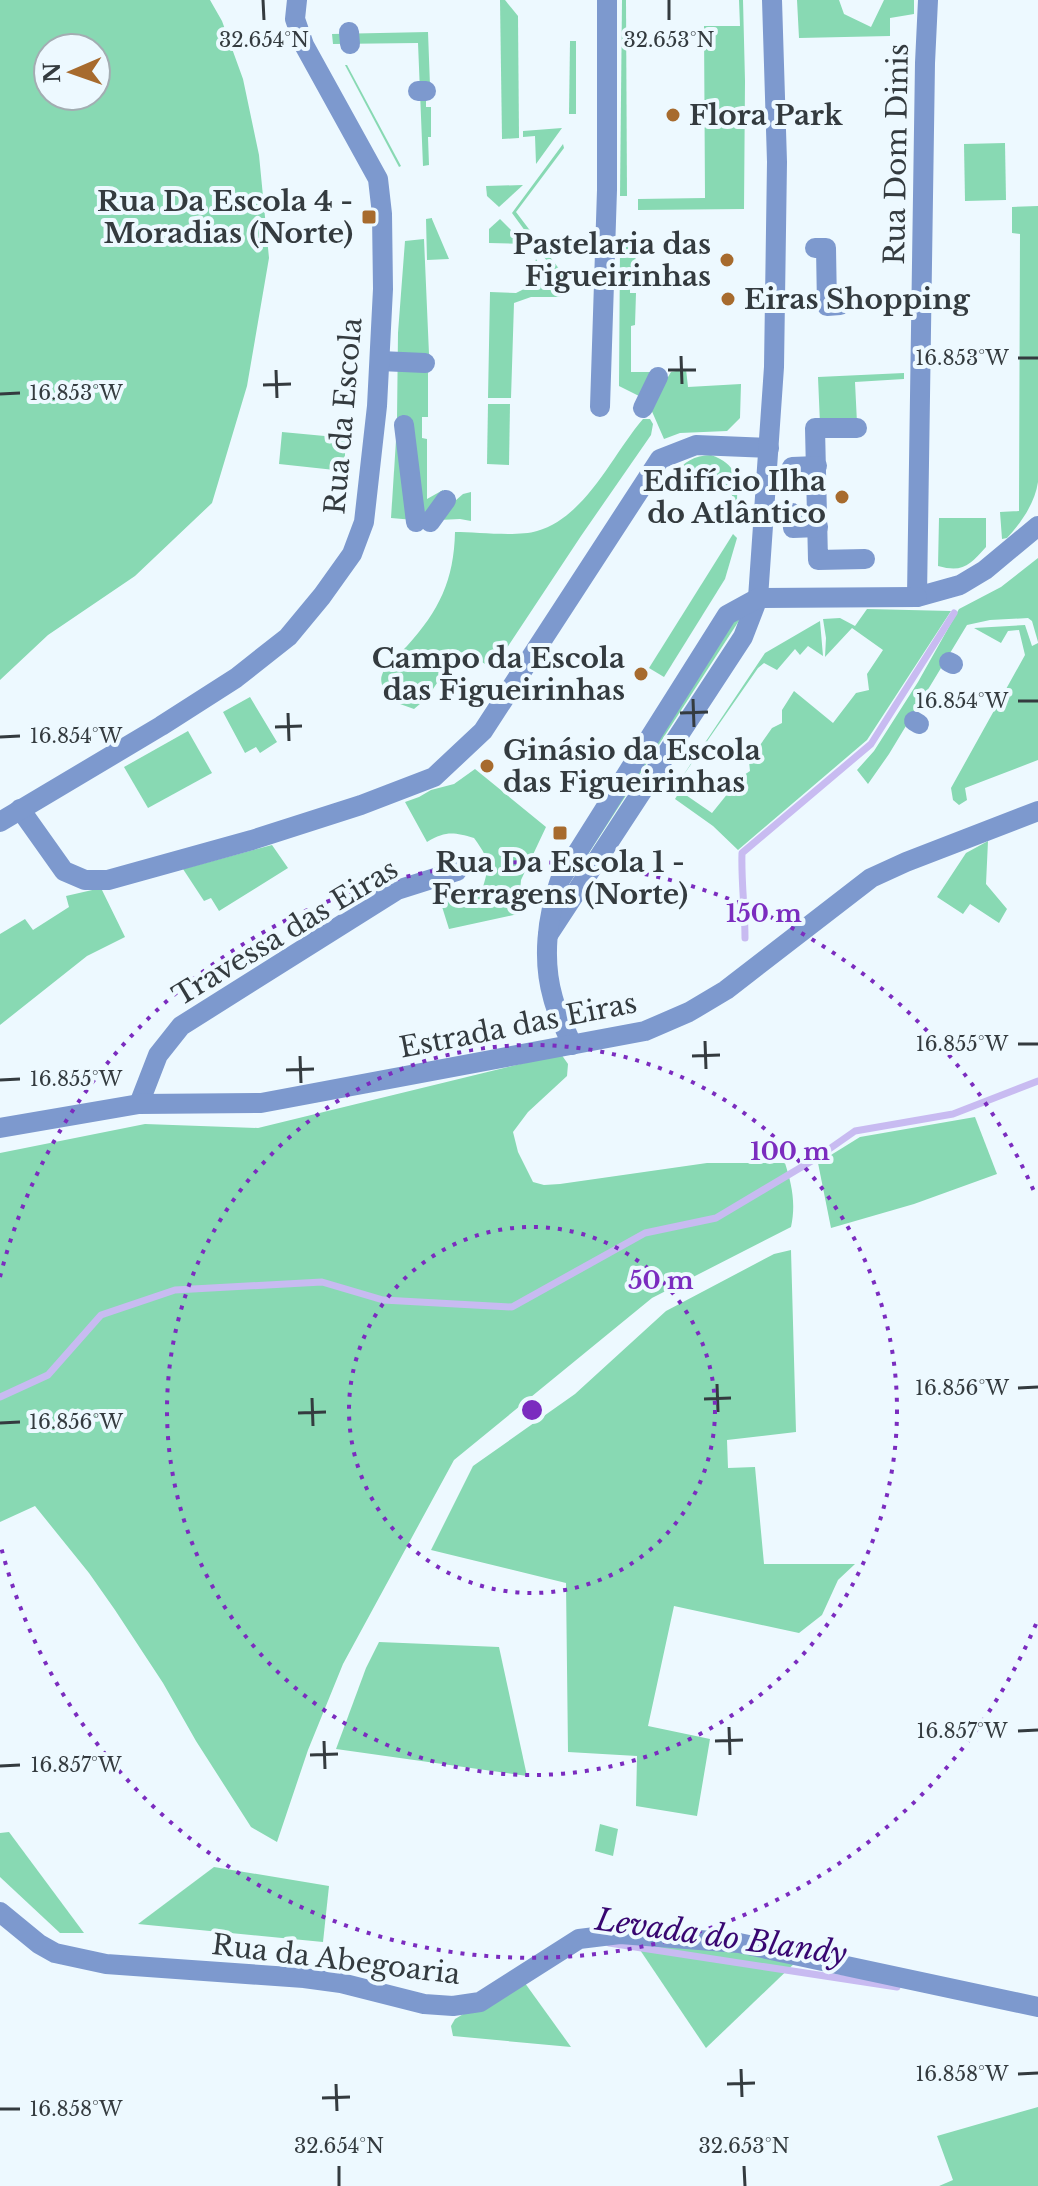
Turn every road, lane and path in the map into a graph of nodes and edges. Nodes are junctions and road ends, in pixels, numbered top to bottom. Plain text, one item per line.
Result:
1 (297, 0) edge
2 (607, 0) edge
3 (772, 0) edge
4 (928, 0) edge
5 (815, 248) dead end
6 (840, 305) dead end
7 (380, 361) junction
8 (425, 363) dead end
9 (658, 377) dead end
10 (600, 407) dead end
11 (643, 408) dead end
12 (376, 417) junction
13 (857, 428) dead end
14 (769, 448) junction
15 (817, 466) dead end
16 (792, 467) dead end
17 (446, 500) dead end
18 (792, 513) dead end
19 (1038, 526) edge
20 (818, 527) dead end
21 (865, 559) dead end
22 (917, 597) junction
23 (758, 598) junction
24 (20, 809) junction
25 (1038, 811) edge
26 (0, 822) edge
27 (457, 871) dead end
28 (548, 935) junction
29 (572, 1045) junction
30 (139, 1104) junction
31 (0, 1128) edge
32 (0, 1912) edge
33 (1038, 2007) edge

1 - 7 street, Rua da Escola
2 - 10 street
3 - 14 street
4 - 22 street, Rua Dom Dinis
5 - 6 street
7 - 8 street
7 - 12 street, Rua da Escola
9 - 11 street
12 - 17 street
12 - 24 street, Rua da Escola
13 - 21 street
14 - 23 street
14 - 24 street
15 - 16 street, bridge
18 - 20 street, bridge
19 - 22 street
22 - 23 street
23 - 28 street
23 - 28 street
24 - 26 street, Rua da Escola
25 - 29 street, Estrada das Eiras
27 - 30 street, Travessa das Eiras
28 - 29 street
29 - 30 street, Estrada das Eiras
30 - 31 street, Estrada das Eiras
32 - 33 street, Rua da Abegoaria

